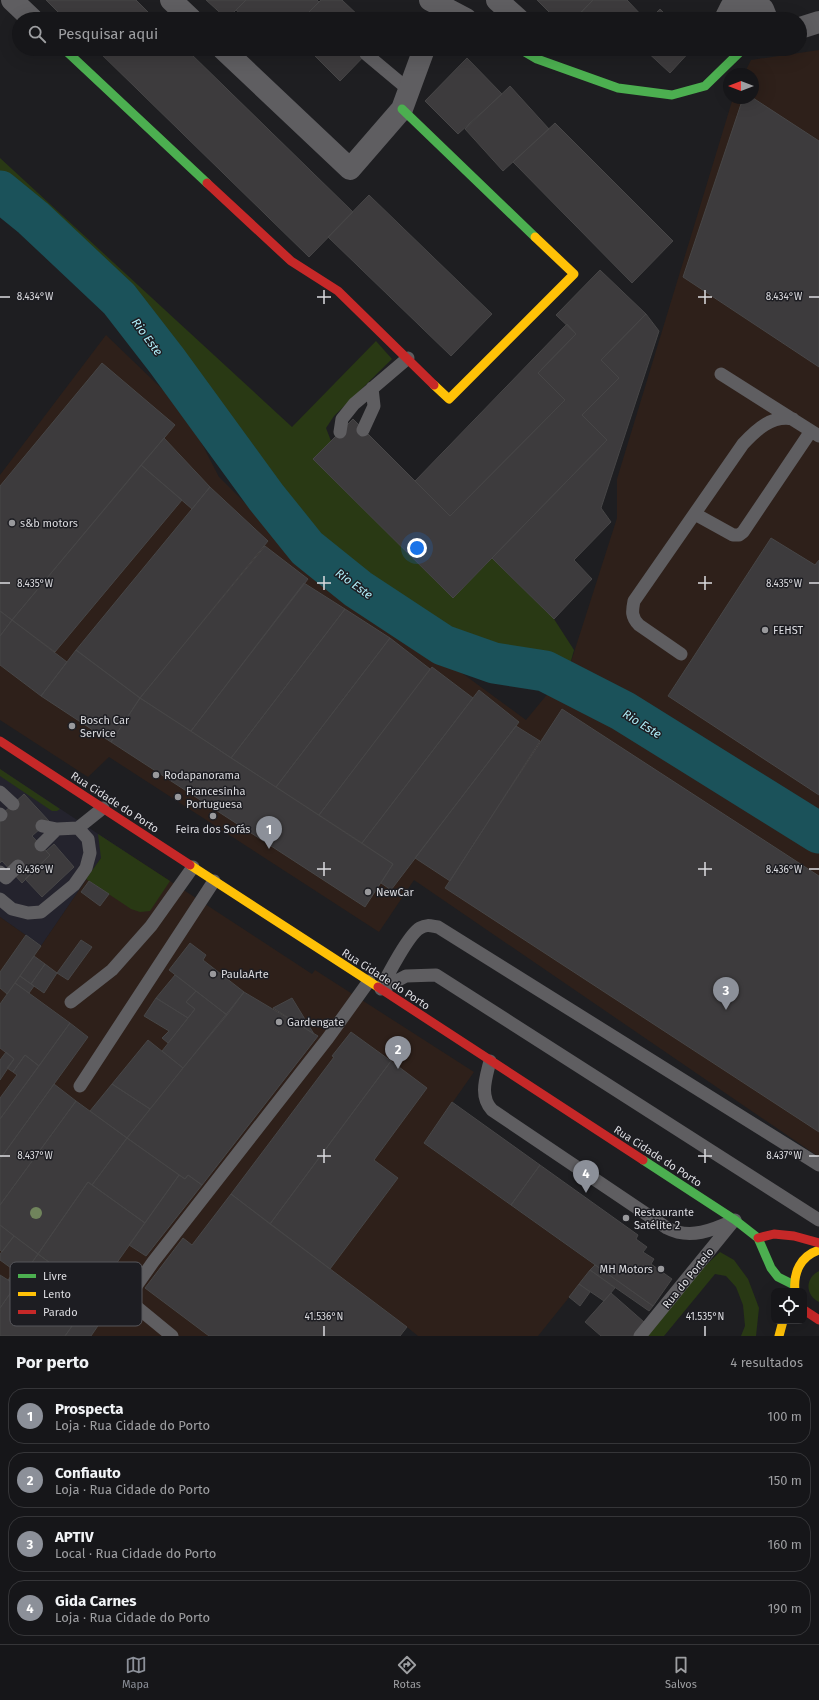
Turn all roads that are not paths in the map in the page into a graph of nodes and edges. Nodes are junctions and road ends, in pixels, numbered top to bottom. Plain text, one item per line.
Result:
1 (12, 0) edge
2 (171, 0) edge
3 (497, 0) edge
4 (747, 1) edge
5 (435, 8) edge
6 (25, 12) edge
7 (184, 12) edge
8 (446, 12) edge
9 (510, 12) edge
10 (728, 12) edge
11 (764, 12) edge
12 (71, 56) edge
13 (230, 56) edge
14 (368, 56) edge
15 (421, 56) edge
16 (541, 56) edge
17 (736, 56) edge
18 (406, 99) junction
19 (408, 358) junction
20 (721, 374) dead end
21 (372, 388) junction
22 (793, 419) junction
23 (363, 430) dead end
24 (340, 432) dead end
25 (815, 433) edge
26 (695, 514) junction
27 (681, 654) dead end
28 (0, 741) edge
29 (0, 792) edge
30 (13, 804) dead end
31 (103, 808) junction
32 (42, 826) dead end
33 (78, 828) junction
34 (57, 829) junction
35 (41, 845) dead end
36 (18, 866) dead end
37 (193, 867) junction
38 (0, 872) edge
39 (214, 881) junction
40 (0, 899) edge
41 (369, 981) junction
42 (381, 989) junction
43 (71, 1002) dead end
44 (490, 1062) junction
45 (80, 1086) dead end
46 (819, 1165) edge
47 (735, 1220) junction
48 (819, 1220) edge
49 (758, 1238) junction
50 (819, 1243) edge
51 (819, 1250) edge
52 (142, 1278) edge
53 (794, 1288) edge
54 (142, 1311) edge
55 (807, 1313) edge
56 (819, 1320) edge
57 (782, 1324) edge
58 (172, 1336) edge
59 (640, 1336) edge
60 (779, 1336) edge

1 - 6 street
2 - 7 street
3 - 9 street
4 - 10 street
4 - 11 street
5 - 8 street
12 - 19 street
13 - 18 street
14 - 18 lane
15 - 18 street
16 - 17 street
18 - 19 street
19 - 21 lane
20 - 22 lane
21 - 23 lane
21 - 24 lane
22 - 25 lane
22 - 26 lane
25 - 26 lane
26 - 27 lane
28 - 31 street, Rua Cidade do Porto
29 - 30 lane
31 - 33 lane
31 - 37 street, Rua Cidade do Porto
32 - 34 lane
33 - 34 lane
33 - 40 lane
34 - 35 lane
36 - 38 lane
37 - 39 street, Rua Cidade do Porto
37 - 43 lane
39 - 41 street, Rua Cidade do Porto
39 - 45 lane
41 - 42 street, Rua Cidade do Porto
41 - 52 lane
42 - 44 street, Rua Cidade do Porto
42 - 46 lane
42 - 48 lane
44 - 47 street, Rua Cidade do Porto
44 - 47 lane
47 - 49 street, Rua Cidade do Porto
47 - 59 lane, Rua do Portelo
49 - 50 street
49 - 53 street, Rua Cidade do Porto
51 - 53 street, Rua Cidade do Porto
54 - 58 lane
55 - 56 street
57 - 60 street

